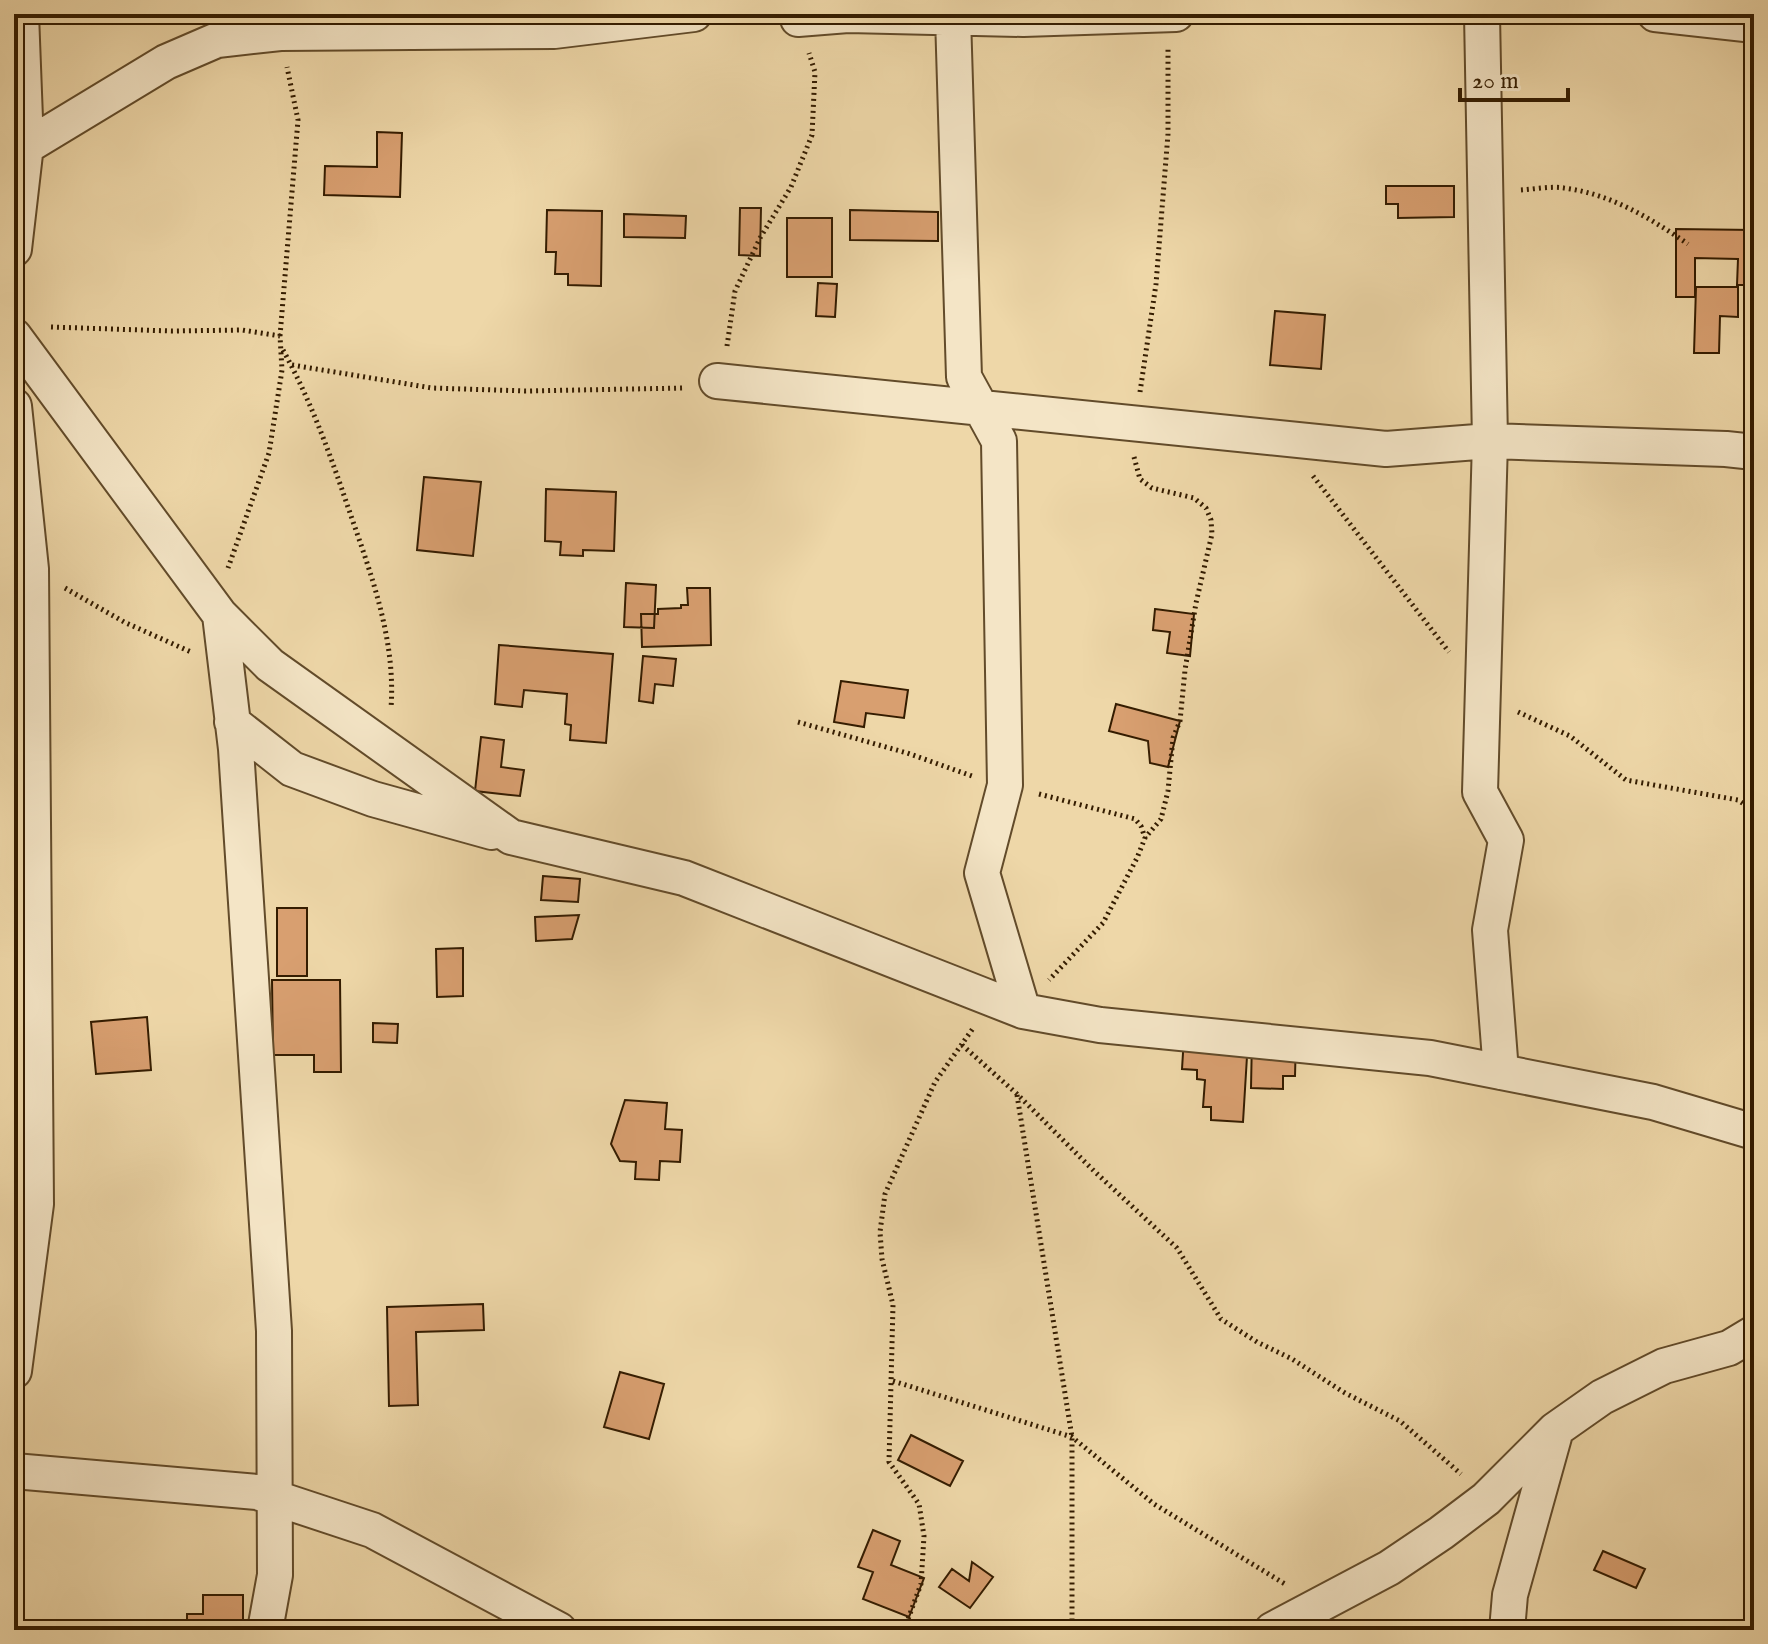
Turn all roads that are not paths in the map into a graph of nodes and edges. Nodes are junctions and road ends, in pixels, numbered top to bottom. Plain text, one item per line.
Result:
1 (21, 14) edge
2 (694, 14) edge
3 (1176, 14) edge
4 (1482, 14) edge
5 (1655, 14) edge
6 (953, 17) junction
7 (798, 19) road end
8 (1754, 25) edge
9 (20, 149) edge
10 (14, 249) edge
11 (30, 332) edge
12 (717, 381) road end
13 (14, 406) edge
14 (981, 407) junction
15 (1490, 441) junction
16 (1754, 452) edge
17 (220, 615) junction
18 (232, 722) junction
19 (511, 837) junction
20 (1007, 1006) junction
21 (1501, 1072) junction
22 (1754, 1132) edge
23 (1746, 1349) edge
24 (14, 1371) edge
25 (1555, 1430) junction
26 (14, 1471) edge
27 (274, 1498) junction
28 (265, 1630) edge
29 (559, 1630) edge
30 (1272, 1630) edge
31 (1507, 1630) edge

1 - 9 street
2 - 9 street
3 - 6 street
4 - 15 street
5 - 8 street
6 - 7 street
6 - 14 street
9 - 10 street
11 - 17 street
12 - 14 street
13 - 24 street
14 - 15 street
14 - 20 street
15 - 16 street
15 - 21 street
17 - 18 street
17 - 19 street
18 - 19 street
18 - 27 street
19 - 20 street
20 - 21 street
21 - 22 street
23 - 25 street
25 - 30 street
25 - 31 street
26 - 27 street
27 - 28 street
27 - 29 street

